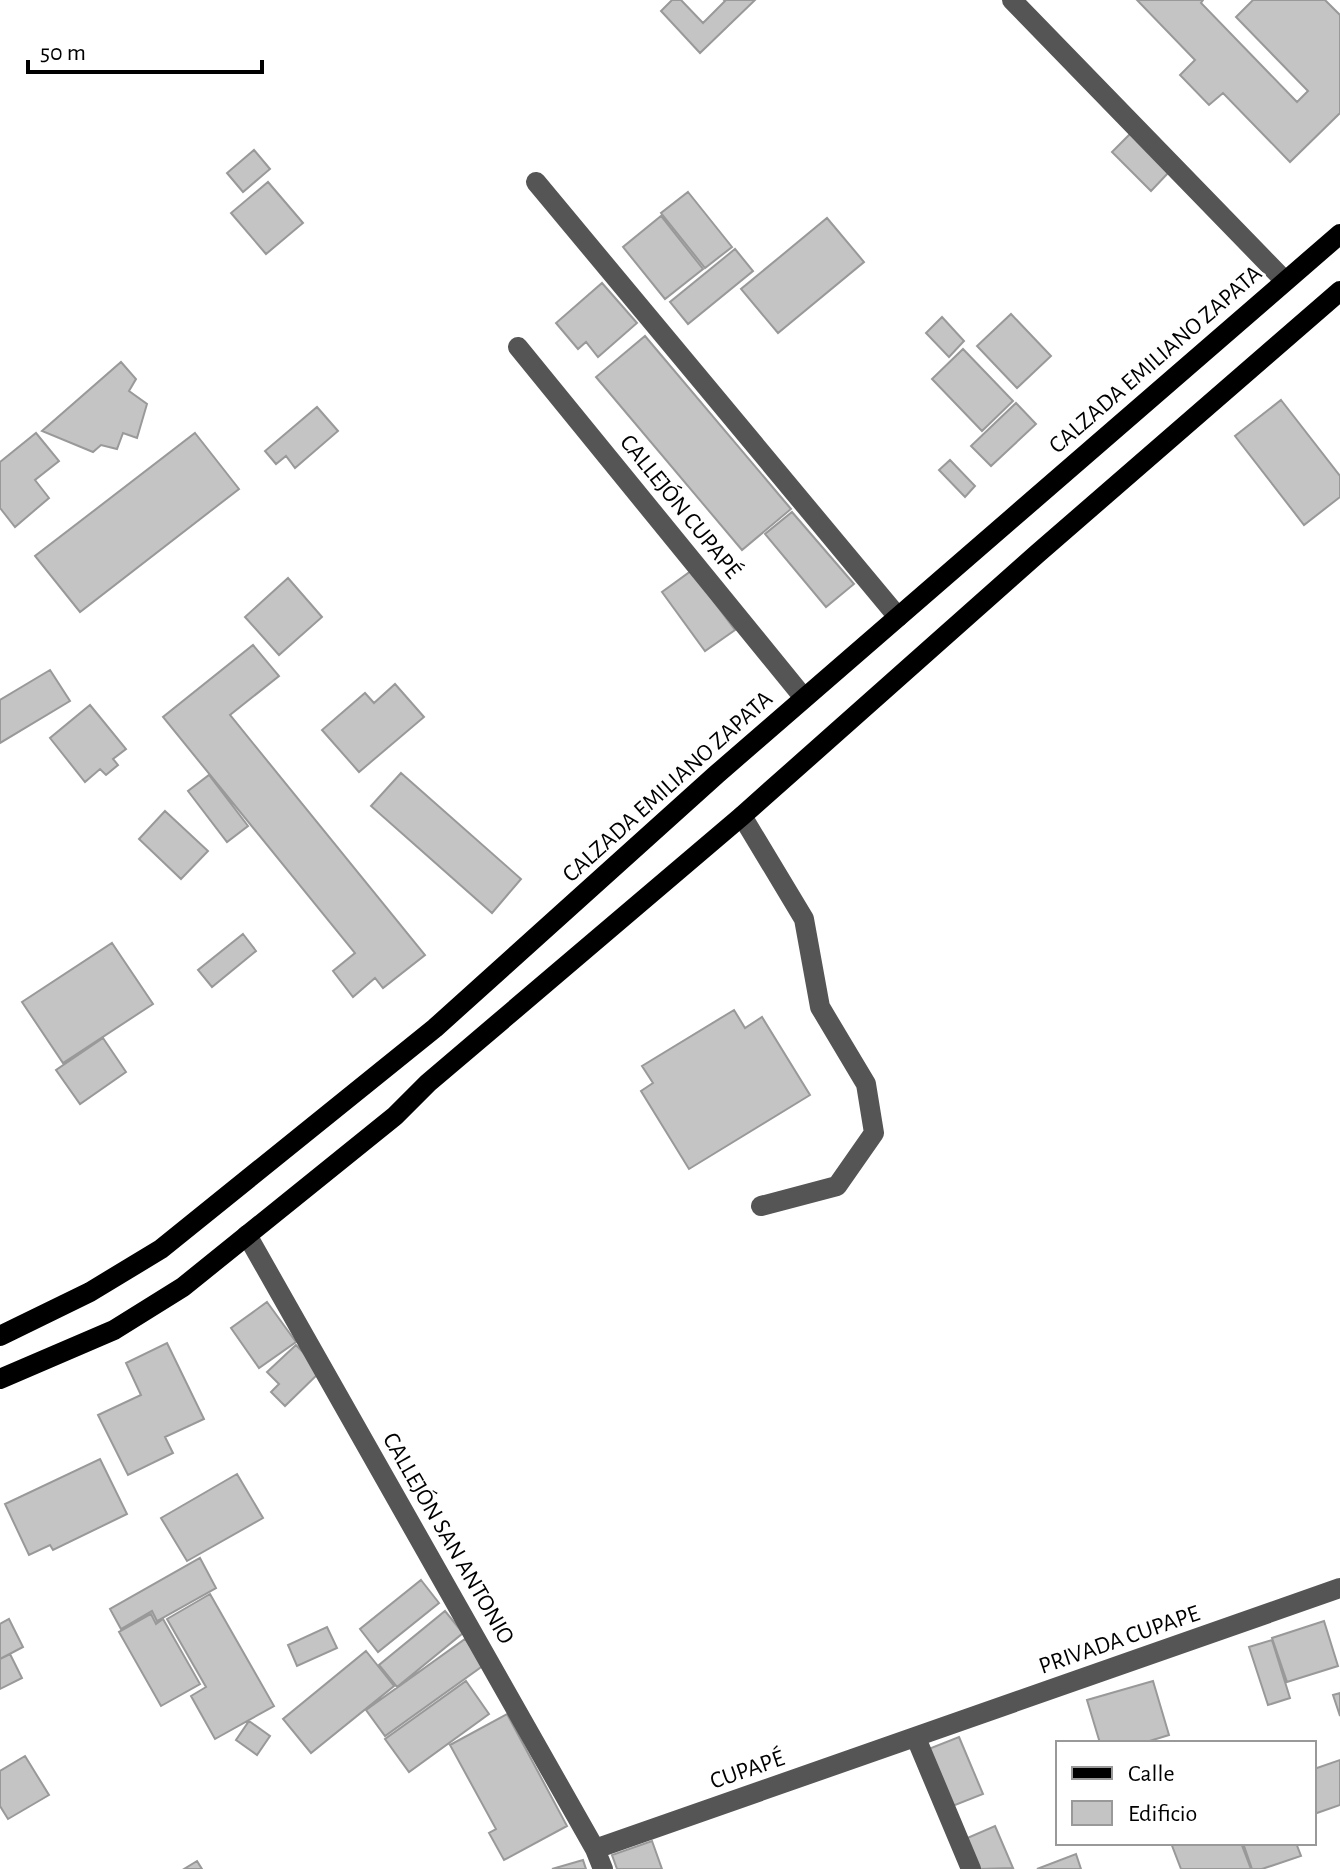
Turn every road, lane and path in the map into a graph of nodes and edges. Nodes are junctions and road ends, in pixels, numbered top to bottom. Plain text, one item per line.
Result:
1 (1012, 0) edge
2 (536, 182) dead end
3 (1340, 234) edge
4 (1285, 281) junction
5 (1340, 291) edge
6 (518, 347) dead end
7 (898, 617) junction
8 (804, 698) junction
9 (742, 816) junction
10 (761, 1206) dead end
11 (247, 1235) junction
12 (0, 1336) edge
13 (0, 1379) edge
14 (1340, 1588) edge
15 (916, 1738) junction
16 (595, 1849) junction
17 (603, 1869) edge
18 (971, 1869) edge

1 - 4 street
2 - 7 street
3 - 4 main road, CALZADA EMILIANO ZAPATA
4 - 7 main road, CALZADA EMILIANO ZAPATA
5 - 9 main road
6 - 8 street, CALLEJÓN CUPAPÉ
7 - 8 main road, CALZADA EMILIANO ZAPATA
8 - 12 main road, CALZADA EMILIANO ZAPATA
9 - 10 street
9 - 11 main road
11 - 13 main road
11 - 16 street, CALLEJÓN SAN ANTONIO
14 - 15 street, PRIVADA CUPAPE
15 - 16 street, CUPAPÉ
15 - 18 street
16 - 17 street, CALLEJÓN SAN ANTONIO

